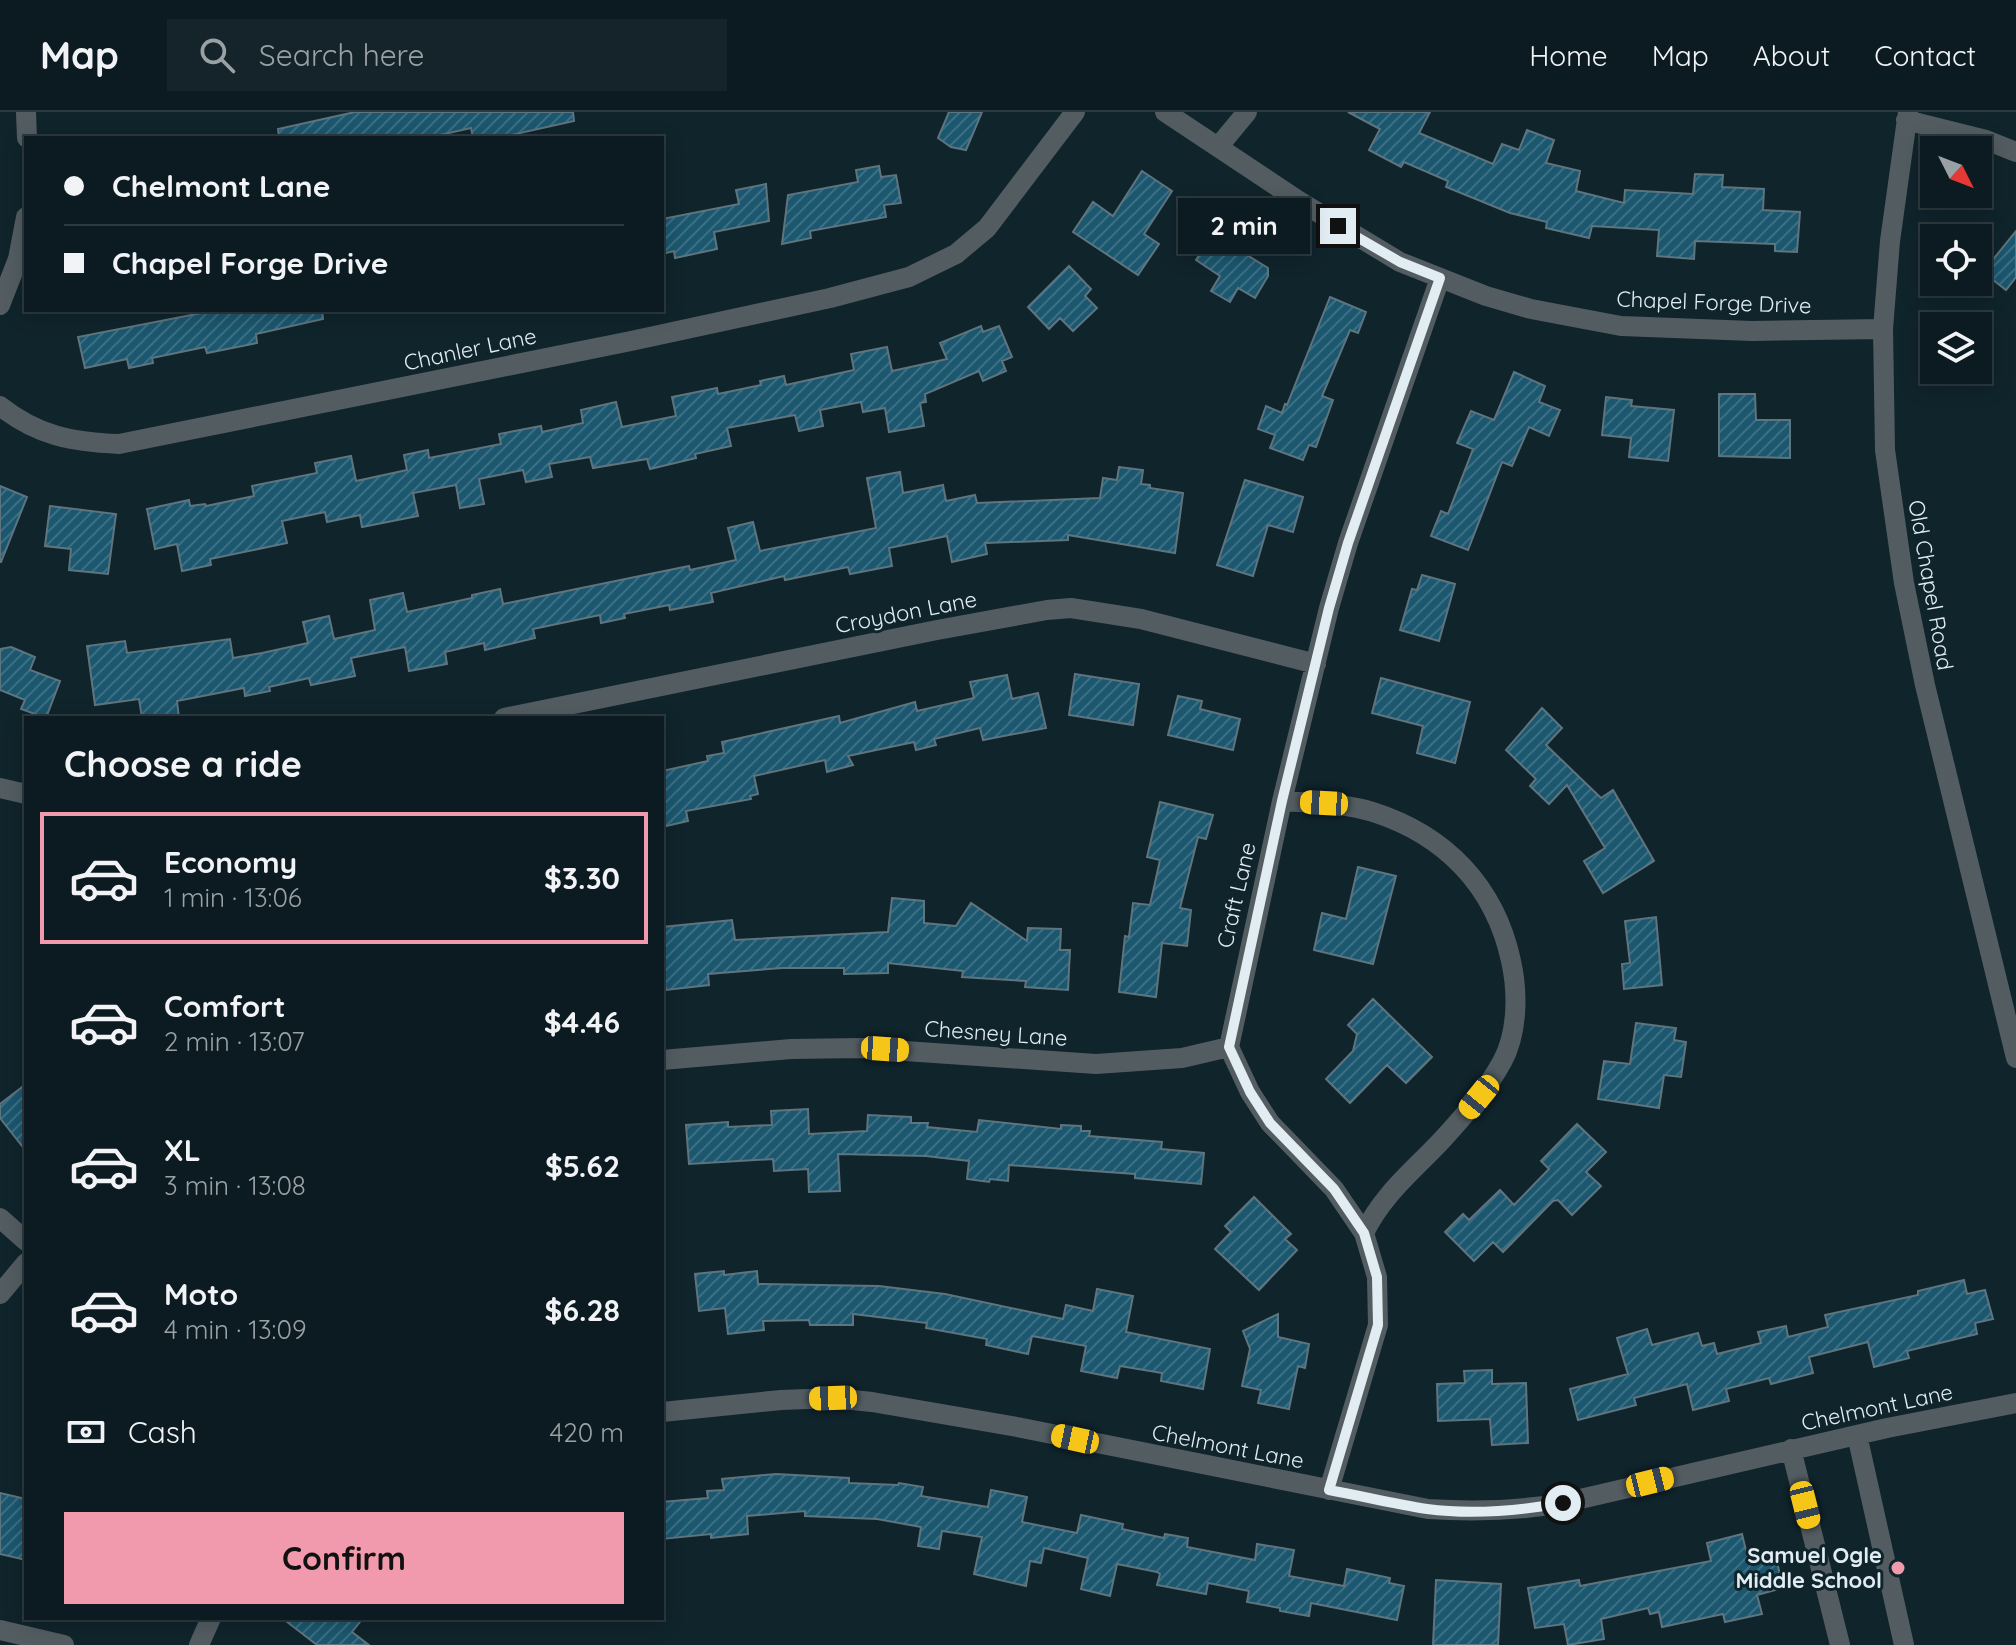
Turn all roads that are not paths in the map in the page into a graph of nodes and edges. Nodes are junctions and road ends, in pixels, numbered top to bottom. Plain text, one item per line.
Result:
1 (26, 112) edge
2 (1075, 112) edge
3 (1165, 112) edge
4 (1247, 112) edge
5 (1907, 116) edge
6 (27, 136) edge
7 (1218, 147) junction
8 (2016, 152) edge
9 (24, 228) edge
10 (1440, 278) junction
11 (0, 305) edge
12 (1883, 329) junction
13 (0, 406) edge
14 (1316, 664) junction
15 (514, 716) edge
16 (0, 788) edge
17 (24, 794) edge
18 (1282, 801) junction
19 (2007, 985) edge
20 (1229, 1047) junction
21 (2016, 1058) edge
22 (664, 1060) edge
23 (0, 1218) edge
24 (1364, 1233) junction
25 (24, 1239) edge
26 (24, 1265) edge
27 (0, 1294) edge
28 (2016, 1403) edge
29 (664, 1412) edge
30 (1857, 1435) junction
31 (1791, 1449) junction
32 (1329, 1490) junction
33 (210, 1620) edge
34 (0, 1630) edge
35 (64, 1645) edge
36 (199, 1645) edge
37 (1840, 1645) edge
38 (1904, 1645) edge

1 - 6 street
2 - 13 street, Chanler Lane
3 - 7 street, Chapel Forge Drive
4 - 7 street
5 - 8 street
5 - 12 street, Old Chapel Road
7 - 10 street, Chapel Forge Drive
9 - 11 street
10 - 12 street, Chapel Forge Drive
10 - 14 street, Craft Lane
12 - 19 street, Old Chapel Road
14 - 15 street, Croydon Lane
14 - 18 street, Craft Lane
16 - 17 street
18 - 20 street, Craft Lane
18 - 24 street
19 - 21 street, Old Chapel Road
20 - 22 street, Chesney Lane
20 - 24 street
23 - 25 street
24 - 32 street
26 - 27 street
28 - 30 street, Chelmont Lane
29 - 32 street, Chelmont Lane
30 - 31 street, Chelmont Lane
30 - 38 street
31 - 32 street, Chelmont Lane
31 - 37 street
33 - 36 street
34 - 35 street

